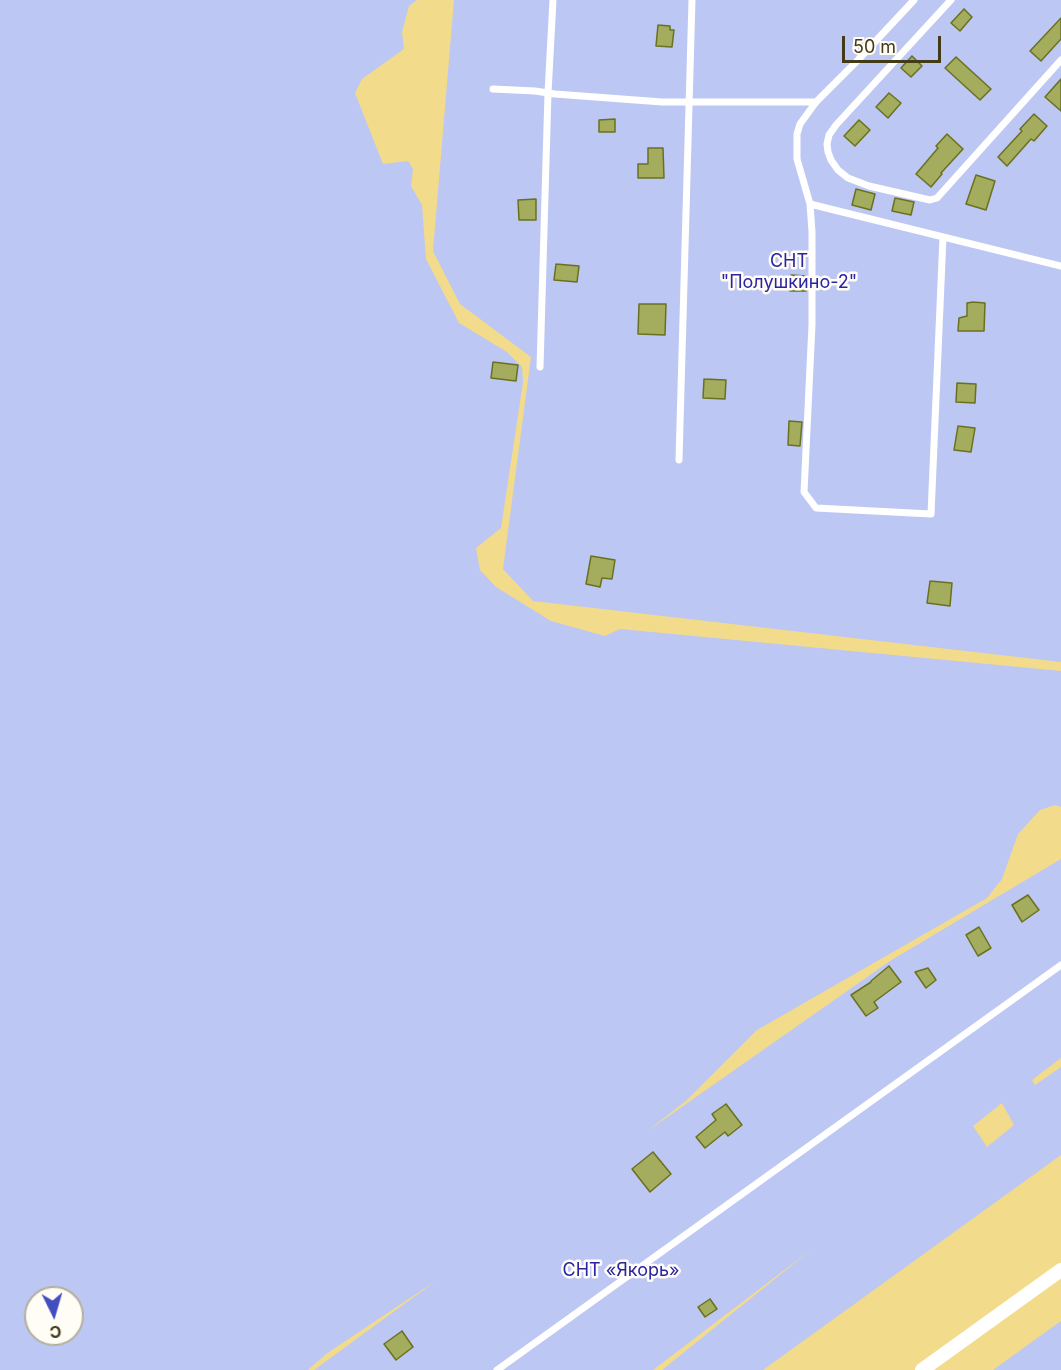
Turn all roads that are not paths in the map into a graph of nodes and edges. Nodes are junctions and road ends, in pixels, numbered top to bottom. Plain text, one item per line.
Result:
1 (553, 0) edge
2 (692, 0) edge
3 (914, 0) edge
4 (951, 0) edge
5 (1061, 60) edge
6 (493, 89) dead end
7 (548, 93) junction
8 (689, 102) junction
9 (816, 102) junction
10 (810, 204) junction
11 (943, 237) junction
12 (1061, 266) edge
13 (540, 367) dead end
14 (679, 460) dead end
15 (1061, 965) edge
16 (1061, 1270) edge
17 (497, 1370) edge
18 (922, 1370) edge

1 - 7 lane
2 - 8 lane
3 - 9 lane
4 - 5 lane
6 - 7 lane
7 - 8 lane
7 - 13 lane
8 - 9 lane
8 - 14 lane
9 - 10 lane
10 - 11 lane
10 - 11 lane
11 - 12 lane
15 - 17 lane
16 - 18 street

